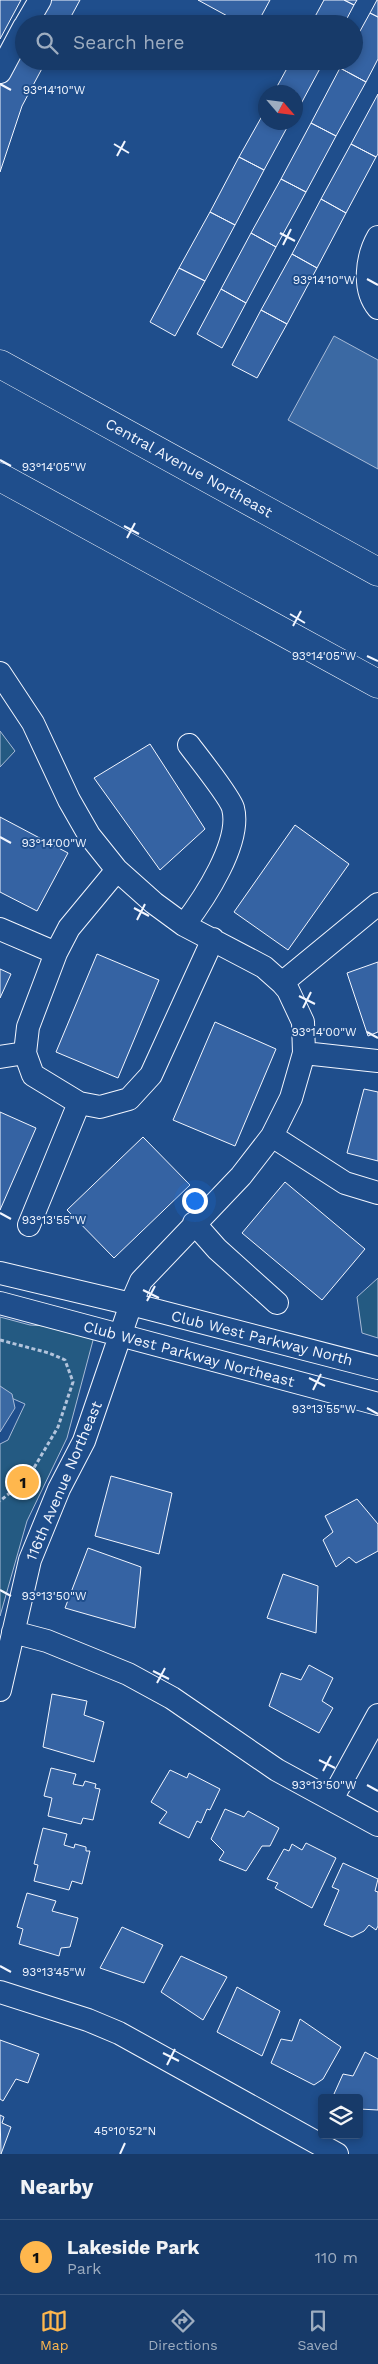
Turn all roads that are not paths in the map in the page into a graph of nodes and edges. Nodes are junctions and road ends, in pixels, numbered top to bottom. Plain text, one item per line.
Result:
1 (40, 0) edge
2 (31, 15) edge
3 (15, 44) edge
4 (0, 72) edge
5 (378, 237) edge
6 (378, 308) edge
7 (0, 364) edge
8 (0, 477) edge
9 (378, 572) edge
10 (0, 673) edge
11 (378, 684) edge
12 (189, 745) dead end
13 (117, 870) junction
14 (378, 904) edge
15 (184, 925) junction
16 (0, 929) edge
17 (213, 940) junction
18 (56, 953) junction
19 (282, 983) junction
20 (25, 1053) junction
21 (304, 1054) junction
22 (0, 1057) edge
23 (378, 1061) edge
24 (79, 1103) junction
25 (272, 1136) junction
26 (378, 1193) edge
27 (194, 1224) junction
28 (29, 1225) dead end
29 (0, 1273) edge
30 (0, 1303) edge
31 (131, 1304) junction
32 (277, 1304) dead end
33 (121, 1336) junction
34 (378, 1368) edge
35 (378, 1404) edge
36 (13, 1632) junction
37 (0, 1690) edge
38 (378, 1715) edge
39 (332, 1798) junction
40 (378, 1825) edge
41 (0, 1992) edge
42 (337, 2154) edge

1 - 2 street
3 - 4 street
5 - 6 street
7 - 9 highway, Central Avenue Northeast
8 - 11 highway
10 - 13 street, 116th Avenue Northeast
12 - 15 street
13 - 15 street, 116th Avenue Northeast
13 - 18 street
14 - 19 street
15 - 17 street, 116th Avenue Northeast
16 - 18 street
17 - 19 street, 116th Avenue Northeast
17 - 24 street
18 - 20 street
19 - 21 street, 116th Avenue Northeast
20 - 22 street
20 - 24 street
21 - 23 street
21 - 25 street, 116th Avenue Northeast
24 - 28 street
25 - 26 street
25 - 27 street, 116th Avenue Northeast
27 - 31 street, 116th Avenue Northeast
27 - 32 street
29 - 31 street, Club West Parkway North
30 - 33 street, Club West Parkway Northeast
31 - 33 street, 116th Avenue Northeast
31 - 34 street, Club West Parkway North
33 - 35 street, Club West Parkway Northeast
33 - 36 street, 116th Avenue Northeast
36 - 37 street, 116th Avenue Northeast
36 - 39 street
38 - 39 street
39 - 40 street
41 - 42 street

